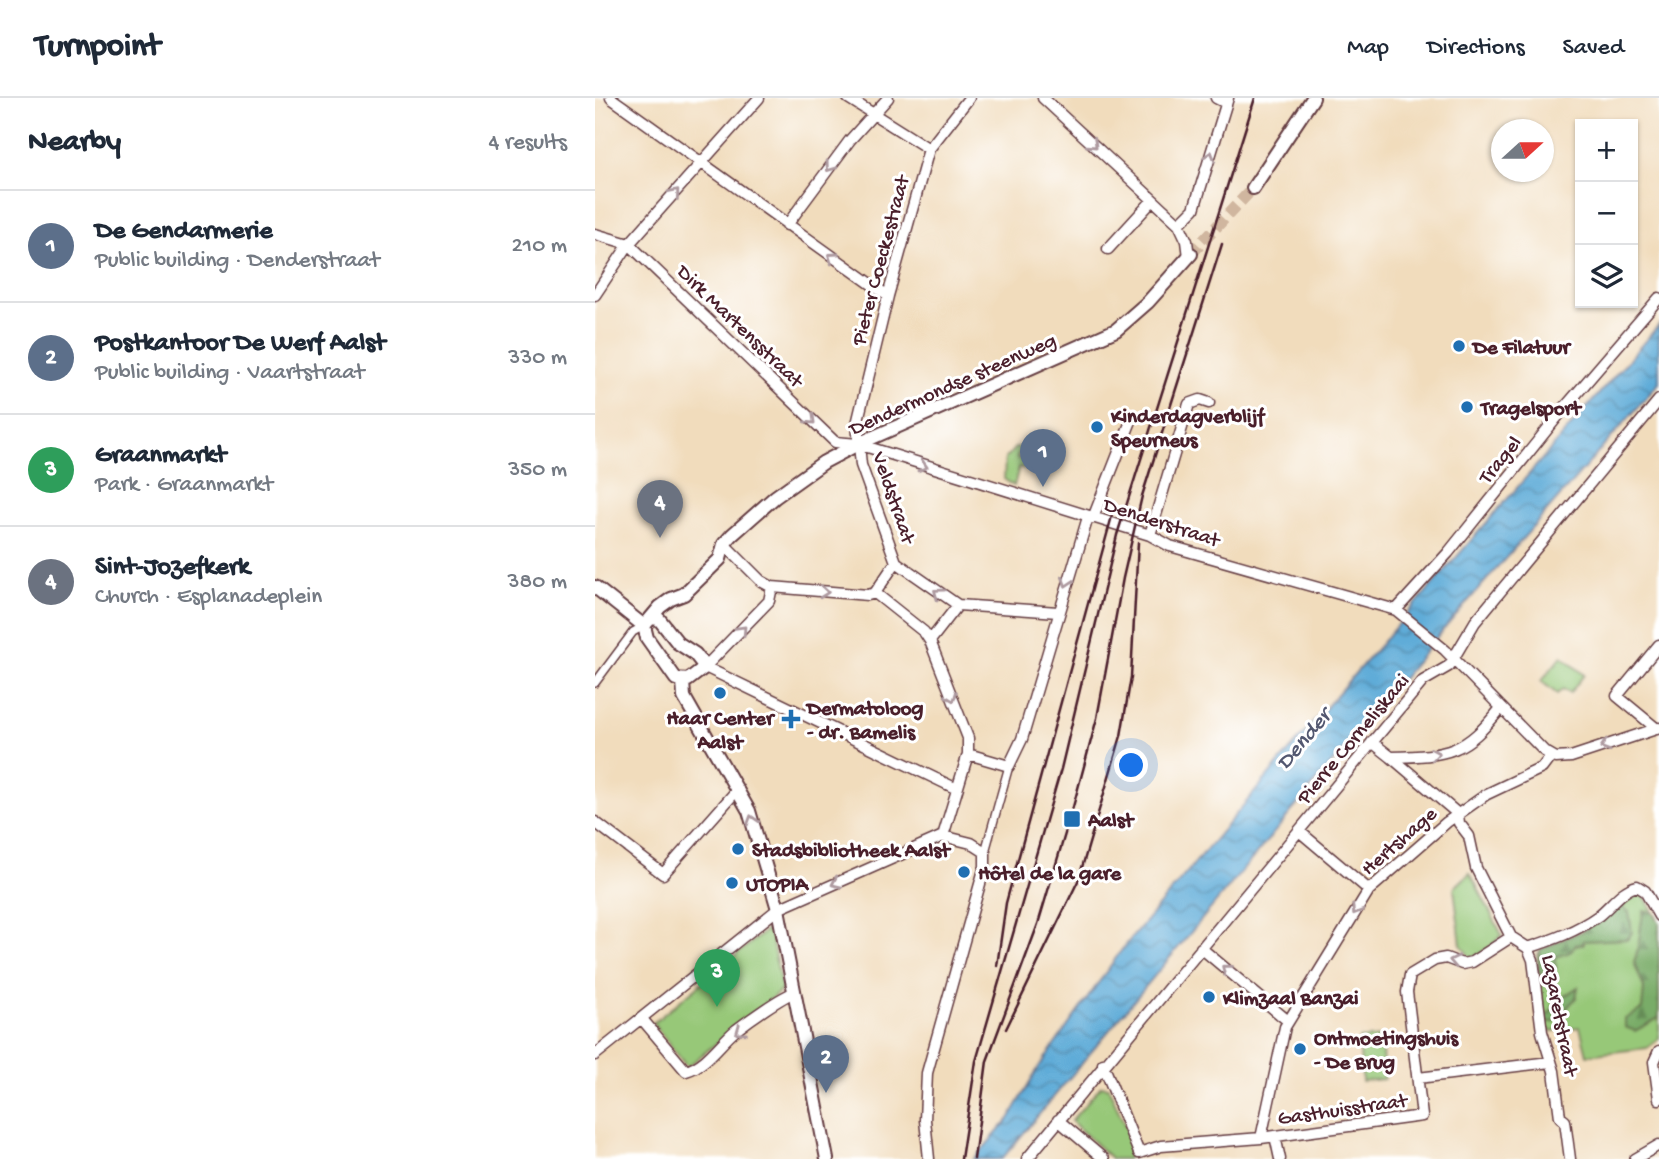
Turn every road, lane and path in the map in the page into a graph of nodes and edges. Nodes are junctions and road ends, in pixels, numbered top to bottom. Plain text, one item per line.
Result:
1 (611, 98) edge
2 (759, 98) edge
3 (848, 98) edge
4 (888, 98) edge
5 (969, 98) edge
6 (1043, 98) edge
7 (1314, 98) edge
8 (1223, 100) edge
9 (872, 114) junction
10 (929, 149) junction
11 (701, 163) junction
12 (1253, 188) tunnel mouth
13 (1153, 200) junction
14 (1179, 224) junction
15 (787, 225) junction
16 (595, 234) edge
17 (629, 244) junction
18 (1108, 249) dead end
19 (1190, 256) joint
20 (595, 295) edge
21 (888, 296) junction
22 (1659, 298) edge
23 (1659, 400) edge
24 (1209, 403) dead end
25 (1131, 421) dead end
26 (858, 444) junction
27 (1091, 518) junction
28 (1150, 535) junction
29 (724, 544) junction
30 (896, 562) junction
31 (595, 587) edge
32 (772, 587) junction
33 (875, 593) junction
34 (671, 599) junction
35 (958, 605) junction
36 (1396, 610) junction
37 (1058, 612) junction
38 (648, 622) junction
39 (664, 626) junction
40 (930, 641) junction
41 (1659, 646) edge
42 (1454, 659) junction
43 (705, 667) junction
44 (683, 681) junction
45 (595, 683) edge
46 (1501, 708) junction
47 (1658, 729) edge
48 (1372, 742) junction
49 (968, 754) junction
50 (1551, 756) junction
51 (1391, 757) junction
52 (1009, 766) junction
53 (738, 789) junction
54 (957, 789) junction
55 (1458, 814) junction
56 (595, 822) edge
57 (1299, 831) junction
58 (943, 836) junction
59 (985, 852) junction
60 (1369, 890) junction
61 (778, 909) junction
62 (1659, 916) edge
63 (1511, 937) junction
64 (1201, 948) junction
65 (1528, 948) junction
66 (795, 992) junction
67 (642, 1019) junction
68 (1288, 1020) junction
69 (1659, 1051) edge
70 (595, 1055) edge
71 (1550, 1062) junction
72 (1101, 1067) junction
73 (1418, 1078) junction
74 (1659, 1099) edge
75 (1058, 1120) junction
76 (1275, 1136) junction
77 (1261, 1138) junction
78 (1659, 1145) edge
79 (1137, 1156) edge
80 (827, 1159) edge
81 (929, 1159) edge
82 (1027, 1159) edge
83 (1104, 1159) edge
84 (1280, 1159) edge
85 (1570, 1159) edge
86 (1635, 1159) edge

1 - 11 street
2 - 11 street
3 - 9 street
4 - 9 street
5 - 10 street, Pieter Coeckestraat
6 -> 13 street
7 - 12 street
14 -> 8 street
9 - 10 street
9 -> 15 street
10 - 21 street, Pieter Coeckestraat
11 - 15 street
17 -> 11 street
13 - 14 street
13 - 18 street
14 - 19 street
21 -> 15 street
16 - 17 street, Dirk Martensstraat
17 - 20 street
17 -> 26 street, Dirk Martensstraat
19 - 26 street, Dendermondse steenweg
21 - 26 street, Pieter Coeckestraat
22 - 36 street, Tragel
23 - 42 street, Pierre Corneliskaai
24 - 28 street
25 - 27 street
26 -> 27 street, Denderstraat
26 - 29 street, Dendermondse steenweg
26 - 30 street, Veldstraat
27 - 28 street, Denderstraat
27 -> 37 street
28 - 36 street, Denderstraat
29 - 32 street
29 - 34 street, Dendermondse steenweg
30 - 33 street
35 -> 30 street
31 - 38 street
32 -> 33 street
43 -> 32 street
33 - 40 street
34 - 38 street, Dendermondse steenweg
34 - 39 street
35 - 37 street
35 - 40 street
36 - 42 street, Denderstraat
37 - 52 street
38 - 39 street
38 - 44 street
38 - 45 street
39 - 43 street
40 -> 49 street
41 - 47 street
42 - 46 street, Denderstraat
42 - 48 street, Pierre Corneliskaai
43 - 44 street
43 - 54 street
44 - 53 street
46 - 50 street, Denderstraat
51 -> 46 street
47 -> 50 street
48 - 51 street
48 - 57 street, Pierre Corneliskaai
49 - 52 street
49 - 54 street
50 - 55 street, Hertshage
51 - 55 street
52 - 59 street
53 - 56 street
61 -> 53 street
54 - 58 street
55 - 60 street, Hertshage
55 - 63 street
57 - 60 street
57 - 64 street, Pierre Corneliskaai
58 - 59 street
58 -> 61 street
59 - 81 street
60 -> 68 street, Hertshage
61 - 66 street
61 - 67 street
62 - 65 street
63 - 65 street, Lazaretstraat
63 -> 73 street, Gasthuisstraat
68 -> 64 street
64 - 72 street, Pierre Corneliskaai
65 - 71 street, Lazaretstraat
66 -> 67 street
66 - 80 street
67 - 70 street
68 - 77 street, Hertshage
69 - 74 street
71 - 73 street
71 - 85 street, Lazaretstraat
72 - 75 street, Pierre Corneliskaai
72 - 79 street
73 - 76 street, Gasthuisstraat
75 - 82 street, Pierre Corneliskaai
75 - 83 street
76 - 77 street, Gasthuisstraat
76 - 84 street
77 - 79 street, Gasthuisstraat
78 - 86 street

